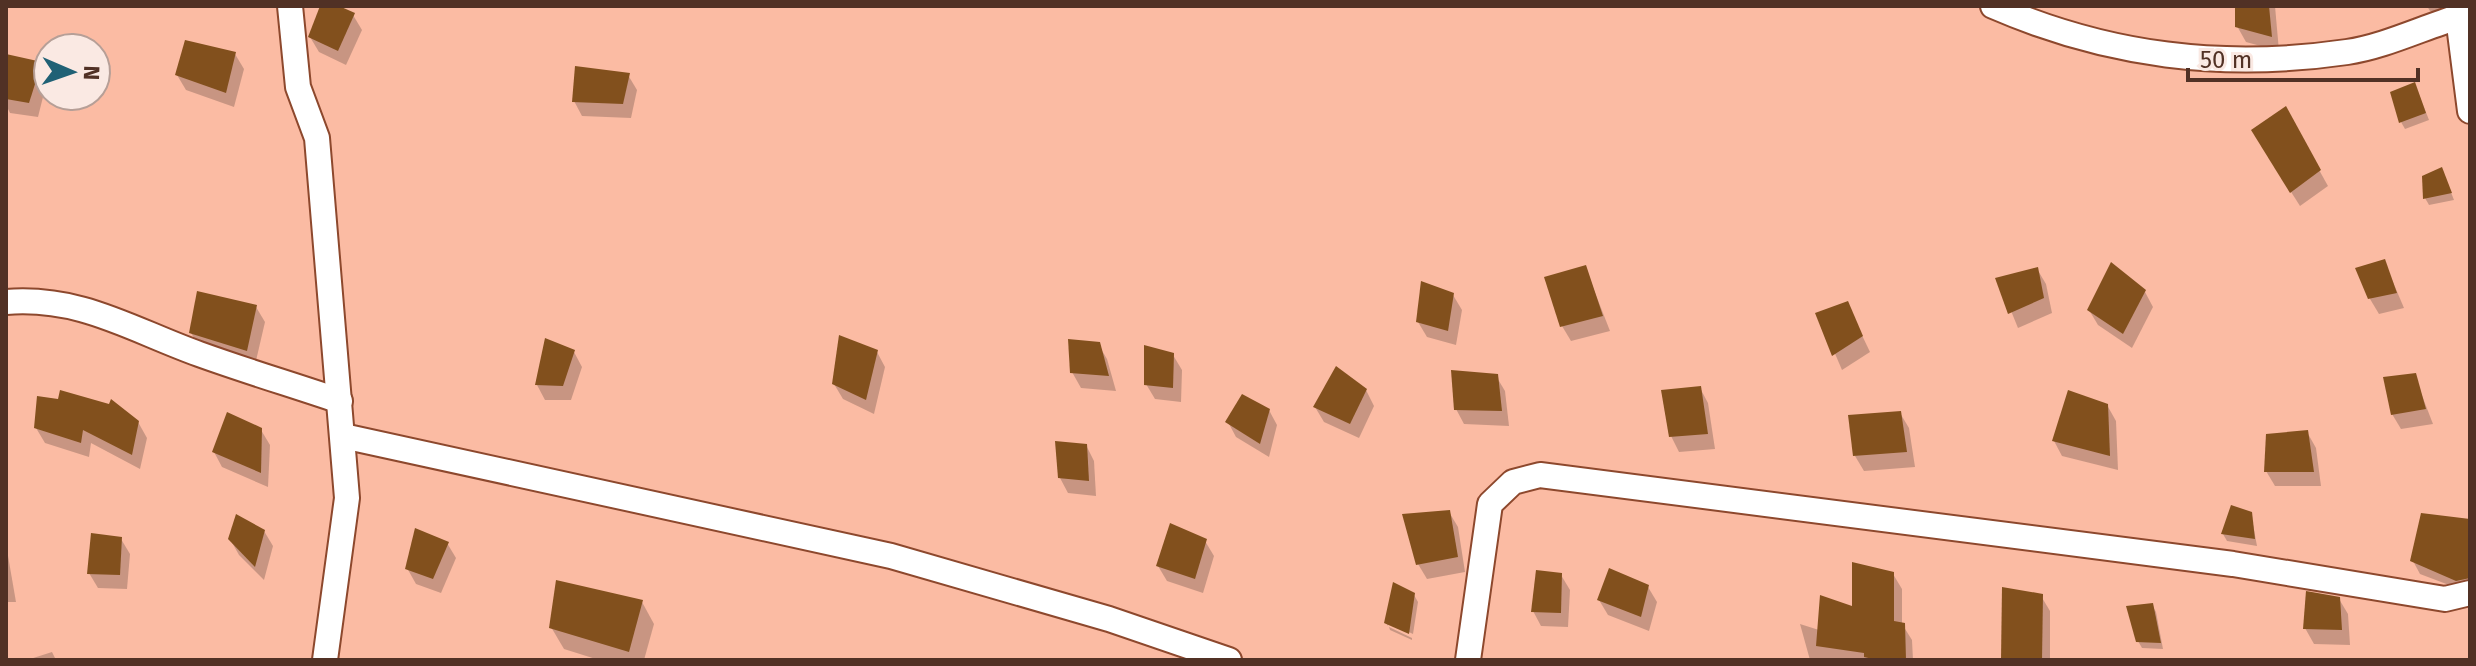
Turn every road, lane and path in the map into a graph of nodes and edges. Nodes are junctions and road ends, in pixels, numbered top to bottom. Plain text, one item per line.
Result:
1 (290, 6) edge
2 (1993, 6) edge
3 (2464, 11) edge
4 (2470, 111) edge
5 (6, 302) edge
6 (340, 401) junction
7 (343, 436) junction
8 (2470, 593) edge
9 (325, 660) edge
10 (1229, 660) edge
11 (1468, 660) edge

1 - 6 street
2 - 3 street
3 - 4 street
5 - 6 street
6 - 7 street
7 - 9 street
7 - 10 street
8 - 11 street

